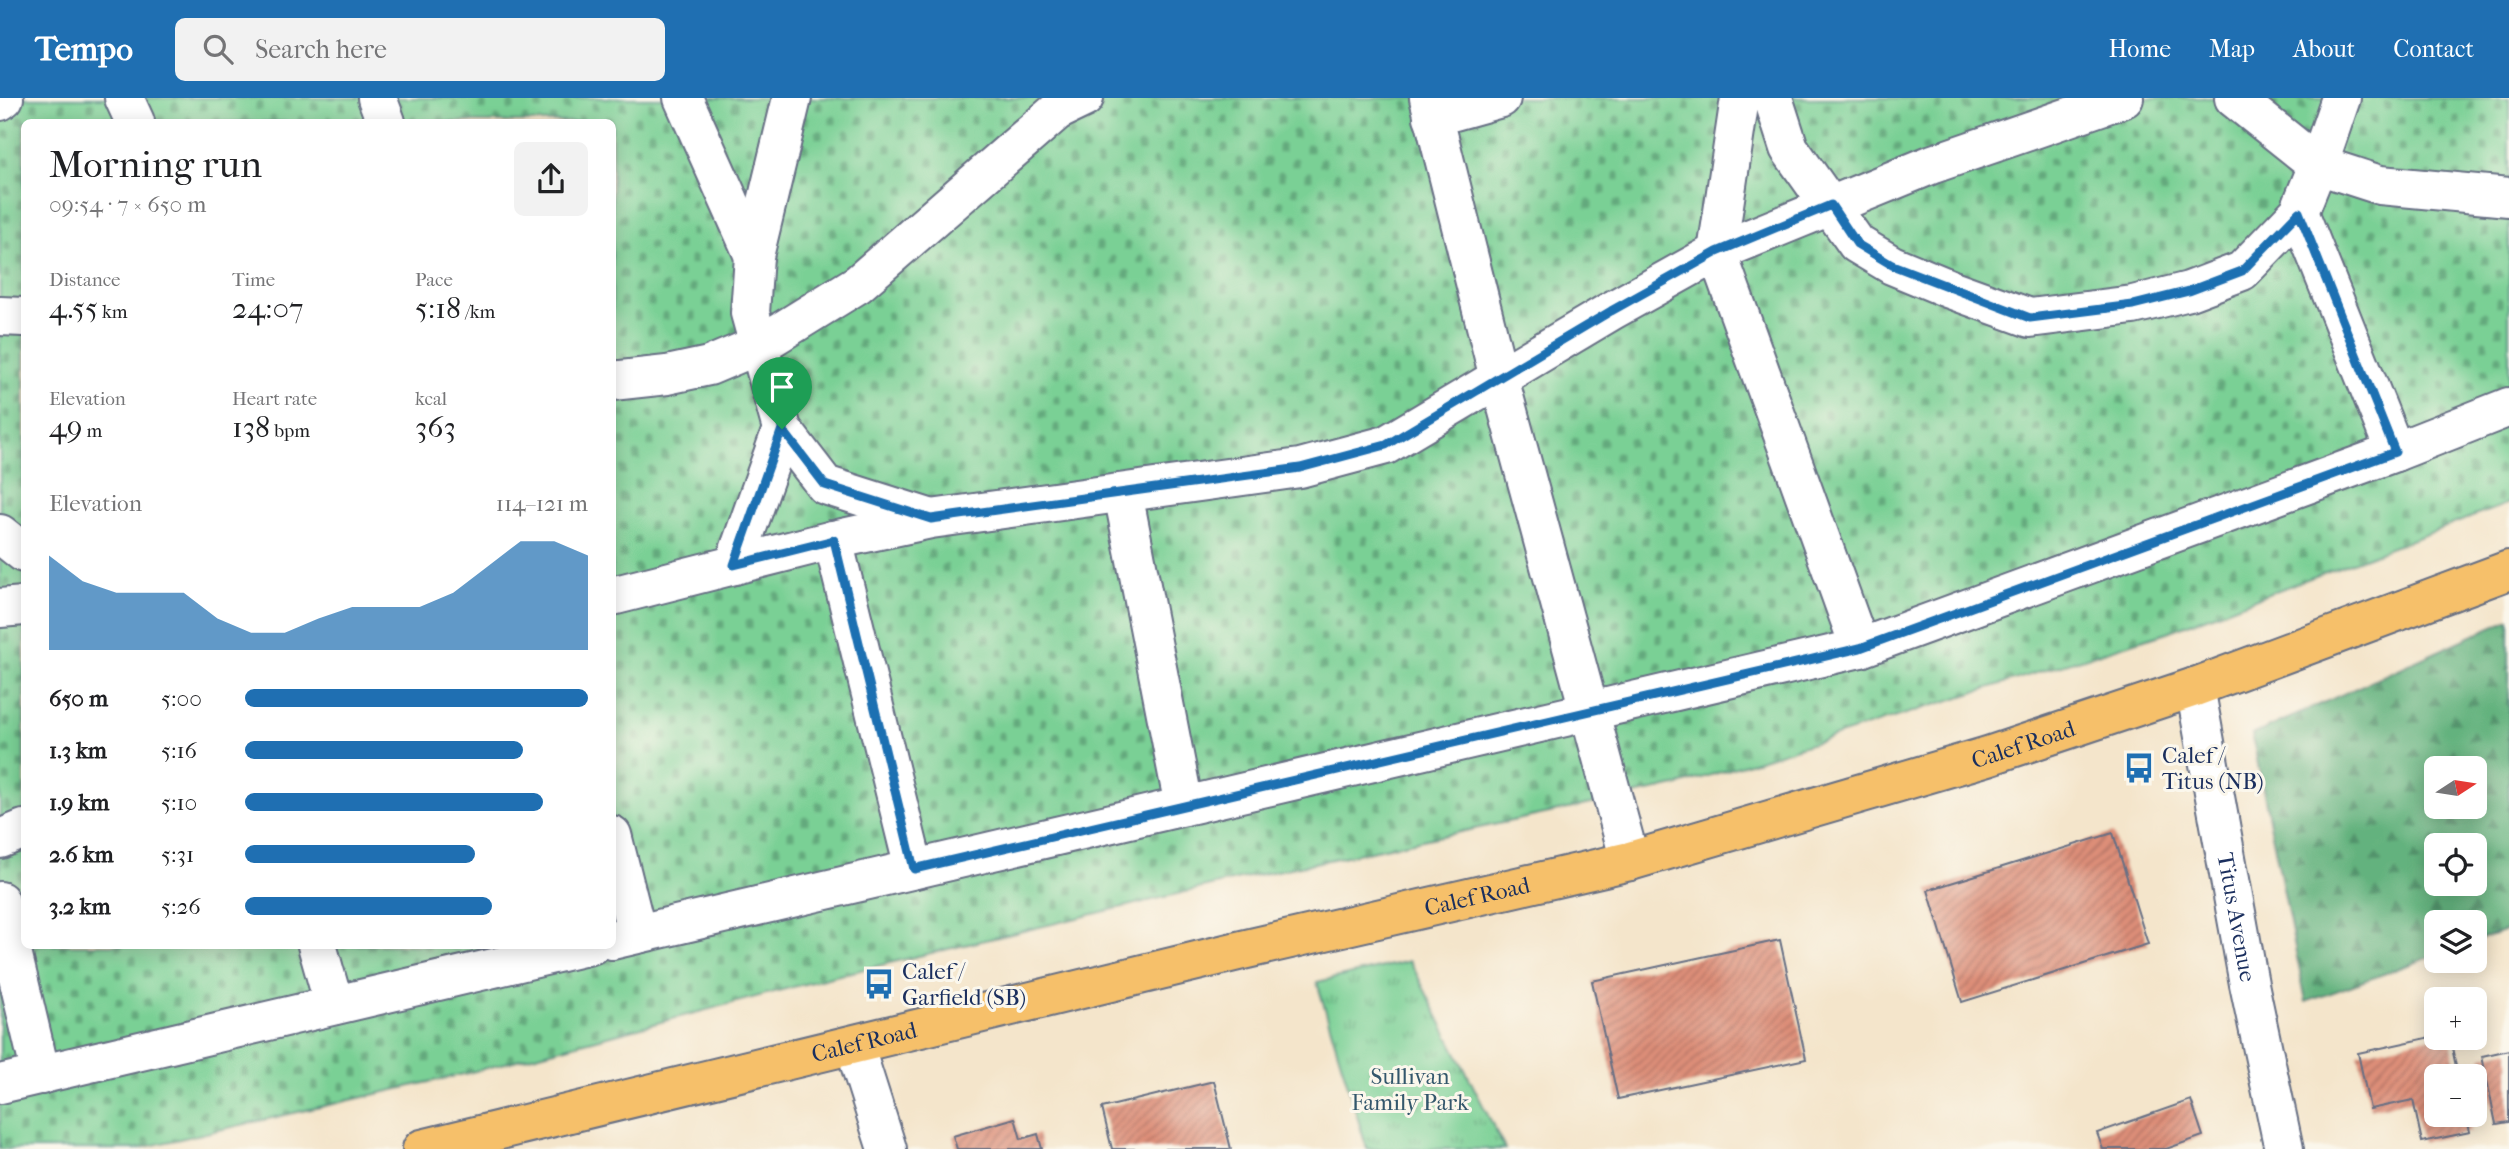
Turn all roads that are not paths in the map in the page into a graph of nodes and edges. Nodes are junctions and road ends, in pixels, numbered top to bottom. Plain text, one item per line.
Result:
1 (124, 98) edge
2 (377, 98) edge
3 (683, 98) edge
4 (792, 98) edge
5 (1084, 98) edge
6 (1501, 98) edge
7 (1740, 98) edge
8 (1773, 98) edge
9 (2124, 98) edge
10 (2234, 98) edge
11 (2341, 98) edge
12 (1431, 107) edge
13 (134, 119) edge
14 (385, 119) edge
15 (2318, 165) junction
16 (2509, 197) edge
17 (1831, 205) junction
18 (2299, 212) junction
19 (1717, 252) junction
20 (754, 256) junction
21 (0, 316) edge
22 (21, 317) edge
23 (761, 344) junction
24 (1499, 379) junction
25 (616, 380) edge
26 (2509, 407) edge
27 (782, 429) junction
28 (2395, 452) junction
29 (1123, 493) junction
30 (931, 519) junction
31 (0, 534) edge
32 (834, 540) junction
33 (21, 551) edge
34 (734, 565) junction
35 (2509, 570) edge
36 (616, 595) edge
37 (21, 606) edge
38 (0, 608) edge
39 (1860, 648) junction
40 (2194, 687) junction
41 (1590, 711) junction
42 (1184, 806) junction
43 (21, 830) edge
44 (0, 839) edge
45 (1630, 861) junction
46 (616, 866) edge
47 (914, 869) junction
48 (0, 901) edge
49 (625, 937) edge
50 (318, 949) edge
51 (574, 949) edge
52 (334, 1005) junction
53 (853, 1045) junction
54 (41, 1074) junction
55 (0, 1084) edge
56 (435, 1148) edge
57 (887, 1149) edge
58 (2284, 1149) edge

1 - 13 street
2 - 14 street
3 - 20 street
4 - 20 street
5 - 23 street
6 - 12 street
7 - 19 street
8 - 17 street
9 - 17 street
10 - 15 street
11 - 15 street
12 - 24 street
15 - 16 street
15 - 18 street
17 - 18 street
17 - 19 street
18 - 28 street
19 - 24 street
19 - 39 street
20 - 23 street
21 - 22 street
23 - 25 street
23 - 27 street
24 - 29 street
24 - 41 street
26 - 28 street
27 - 30 street
27 - 34 street
28 - 39 street
29 - 30 street
29 - 42 street
30 - 32 street
31 - 33 street
32 - 34 street
32 - 47 street
34 - 36 street
35 - 40 main road, Calef Road
37 - 38 street
39 - 41 street
40 - 45 main road, Calef Road
40 - 58 street, Titus Avenue
41 - 42 street
41 - 45 street
42 - 47 street
43 - 44 street
45 - 53 main road, Calef Road
46 - 49 street
47 - 49 street
48 - 54 street
50 - 52 street
51 - 52 street
52 - 54 street
53 - 56 main road, Calef Road
53 - 57 street
54 - 55 street

